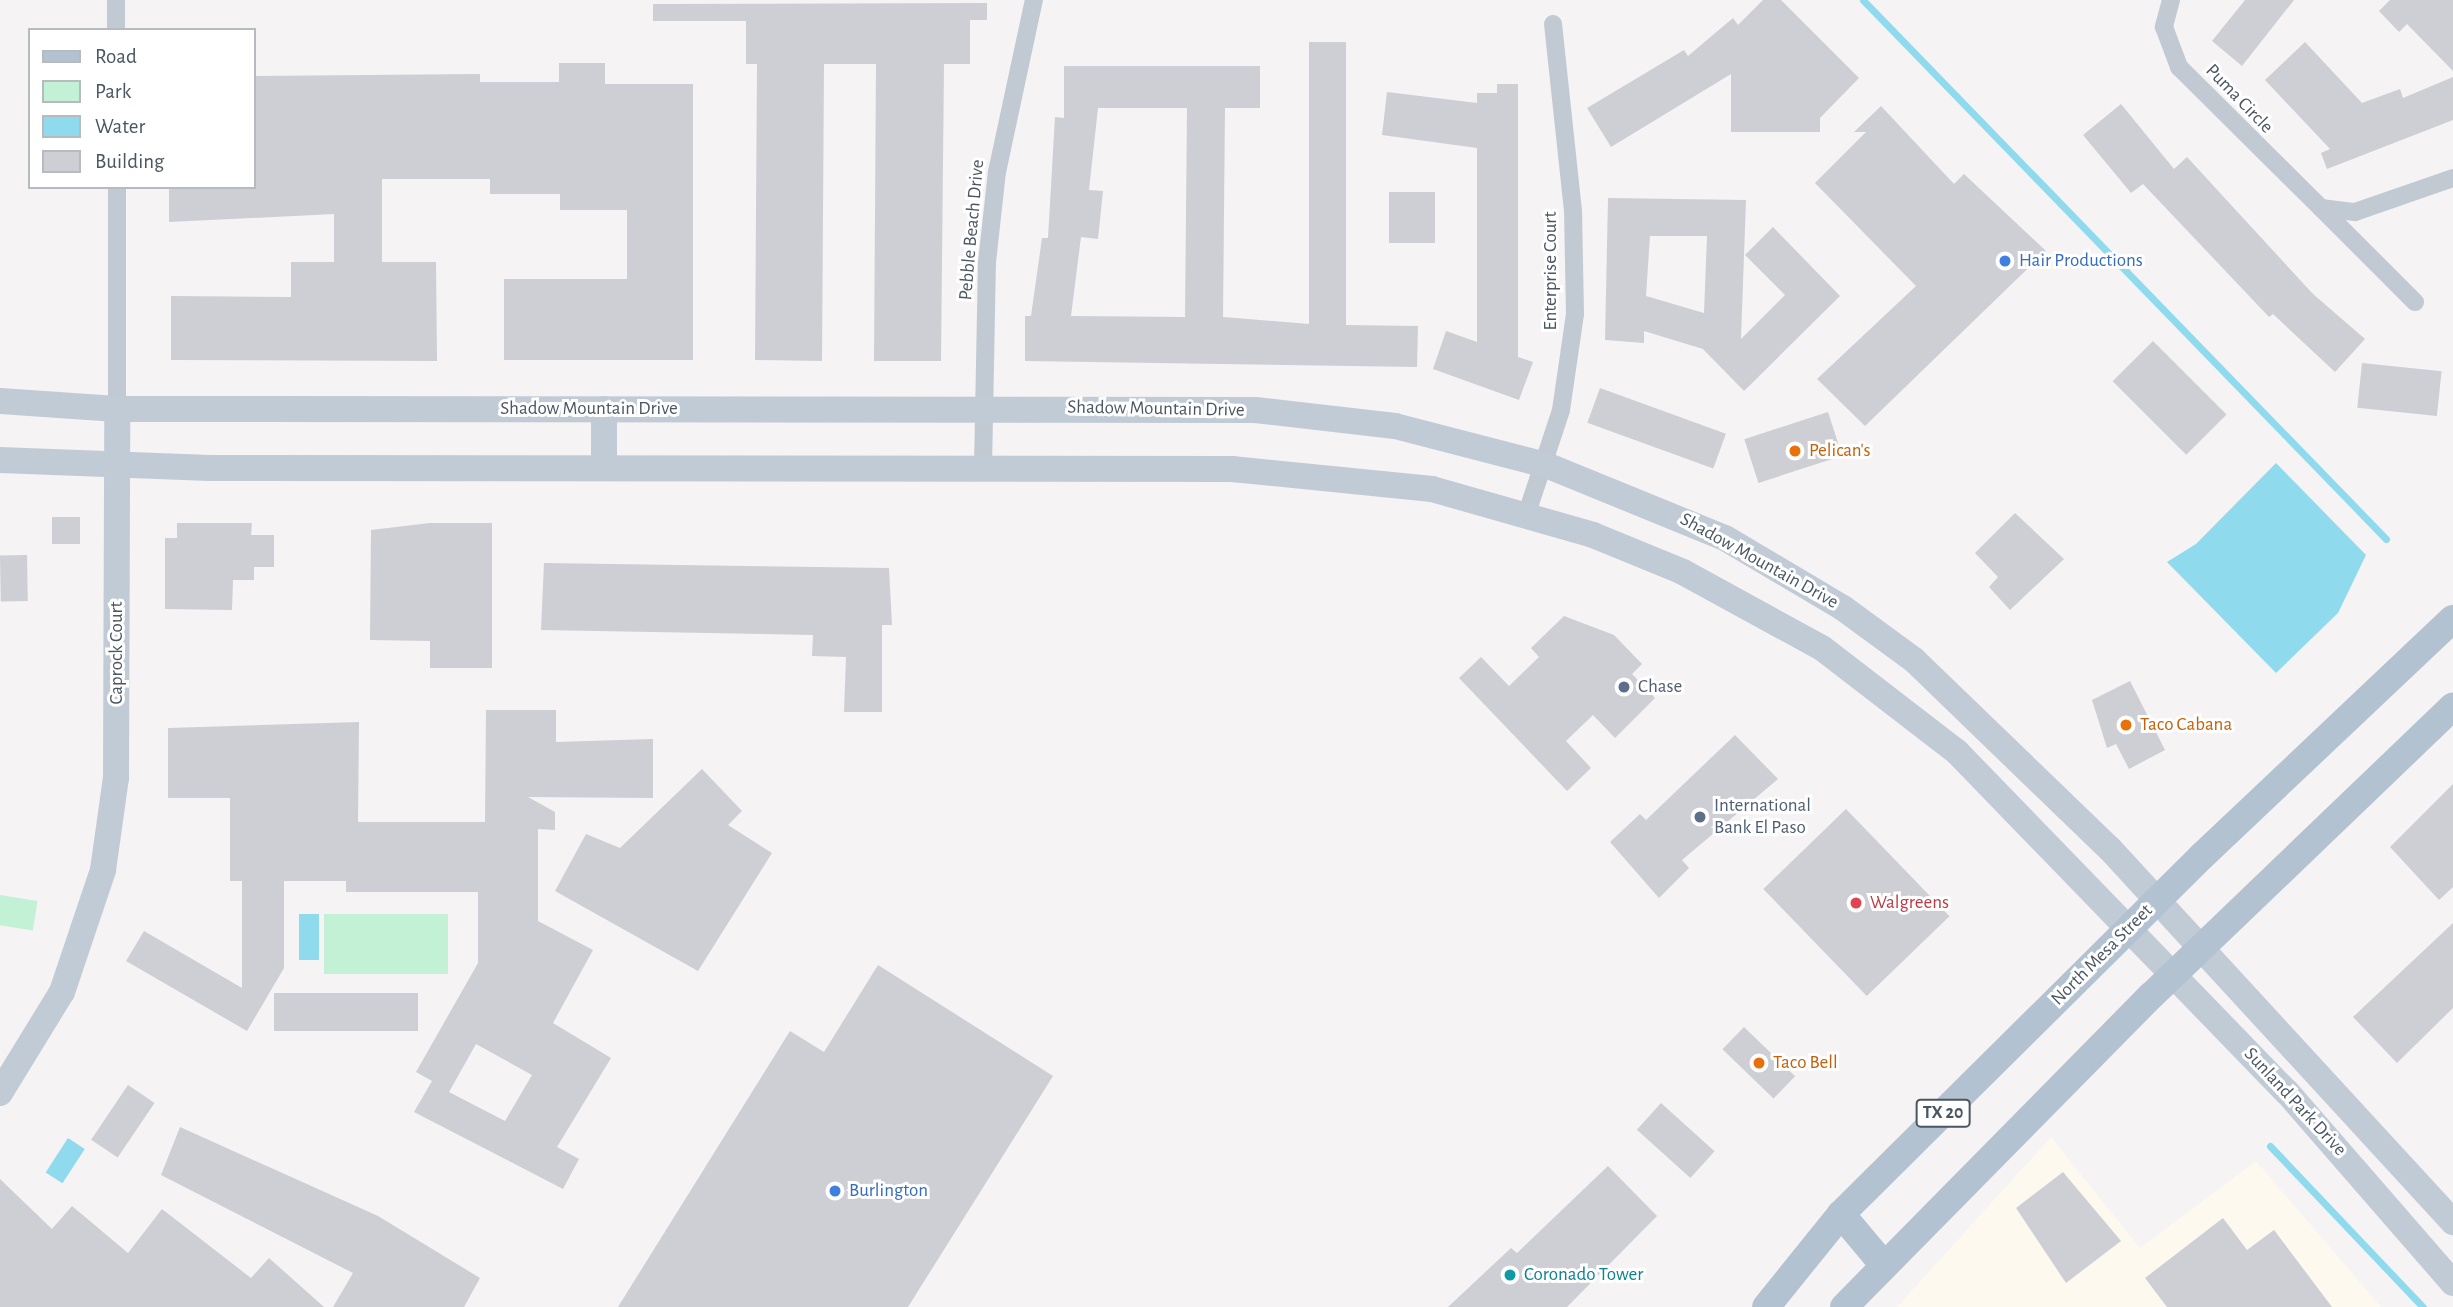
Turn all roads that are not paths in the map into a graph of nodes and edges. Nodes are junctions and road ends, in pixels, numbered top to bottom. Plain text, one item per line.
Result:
1 (116, 0) edge
2 (1034, 0) edge
3 (2171, 0) edge
4 (1553, 24) dead end
5 (116, 28) edge
6 (2453, 178) edge
7 (117, 189) edge
8 (2321, 208) junction
9 (2415, 302) dead end
10 (0, 401) edge
11 (983, 408) junction
12 (117, 409) junction
13 (604, 409) junction
14 (0, 460) edge
15 (1546, 465) junction
16 (117, 466) junction
17 (604, 467) junction
18 (983, 468) junction
19 (1527, 513) junction
20 (1843, 607) junction
21 (2453, 619) edge
22 (1822, 648) junction
23 (2453, 706) edge
24 (2157, 900) junction
25 (2129, 928) junction
26 (2200, 948) junction
27 (2174, 974) junction
28 (0, 1093) edge
29 (1841, 1214) junction
30 (2453, 1223) edge
31 (2424, 1247) junction
32 (1882, 1263) junction
33 (2453, 1283) edge
34 (1766, 1307) edge
35 (1844, 1307) edge

1 - 5 street
2 - 11 street, Pebble Beach Drive
3 - 8 street, Puma Circle
4 - 15 street, Enterprise Court
6 - 8 street
7 - 12 street, Caprock Court
8 - 9 street, Puma Circle
10 - 12 main road, Shadow Mountain Drive
11 - 13 main road, Shadow Mountain Drive
11 - 15 main road, Shadow Mountain Drive
11 - 18 street, Pebble Beach Drive
12 - 13 main road, Shadow Mountain Drive
12 - 16 main road, Caprock Court
13 - 17 main road
14 - 16 main road
15 - 19 street, Enterprise Court
15 - 20 main road, Shadow Mountain Drive
16 - 17 main road
16 - 28 main road, Caprock Court
17 - 18 main road
18 - 19 main road
19 - 22 main road
20 - 22 main road
20 - 24 main road, Shadow Mountain Drive
21 - 24 main road, North Mesa Street / TX 20
22 - 25 main road
23 - 26 main road
24 - 25 main road, North Mesa Street / TX 20
24 - 26 main road, Sunland Park Drive
25 - 27 main road, Sunland Park Drive
25 - 29 main road, North Mesa Street / TX 20
26 - 27 main road
26 - 30 main road, Sunland Park Drive
27 - 31 main road, Sunland Park Drive
27 - 32 main road
29 - 32 main road
29 - 34 main road, North Mesa Street / TX 20
30 - 31 main road
31 - 33 main road, Sunland Park Drive
32 - 35 main road

